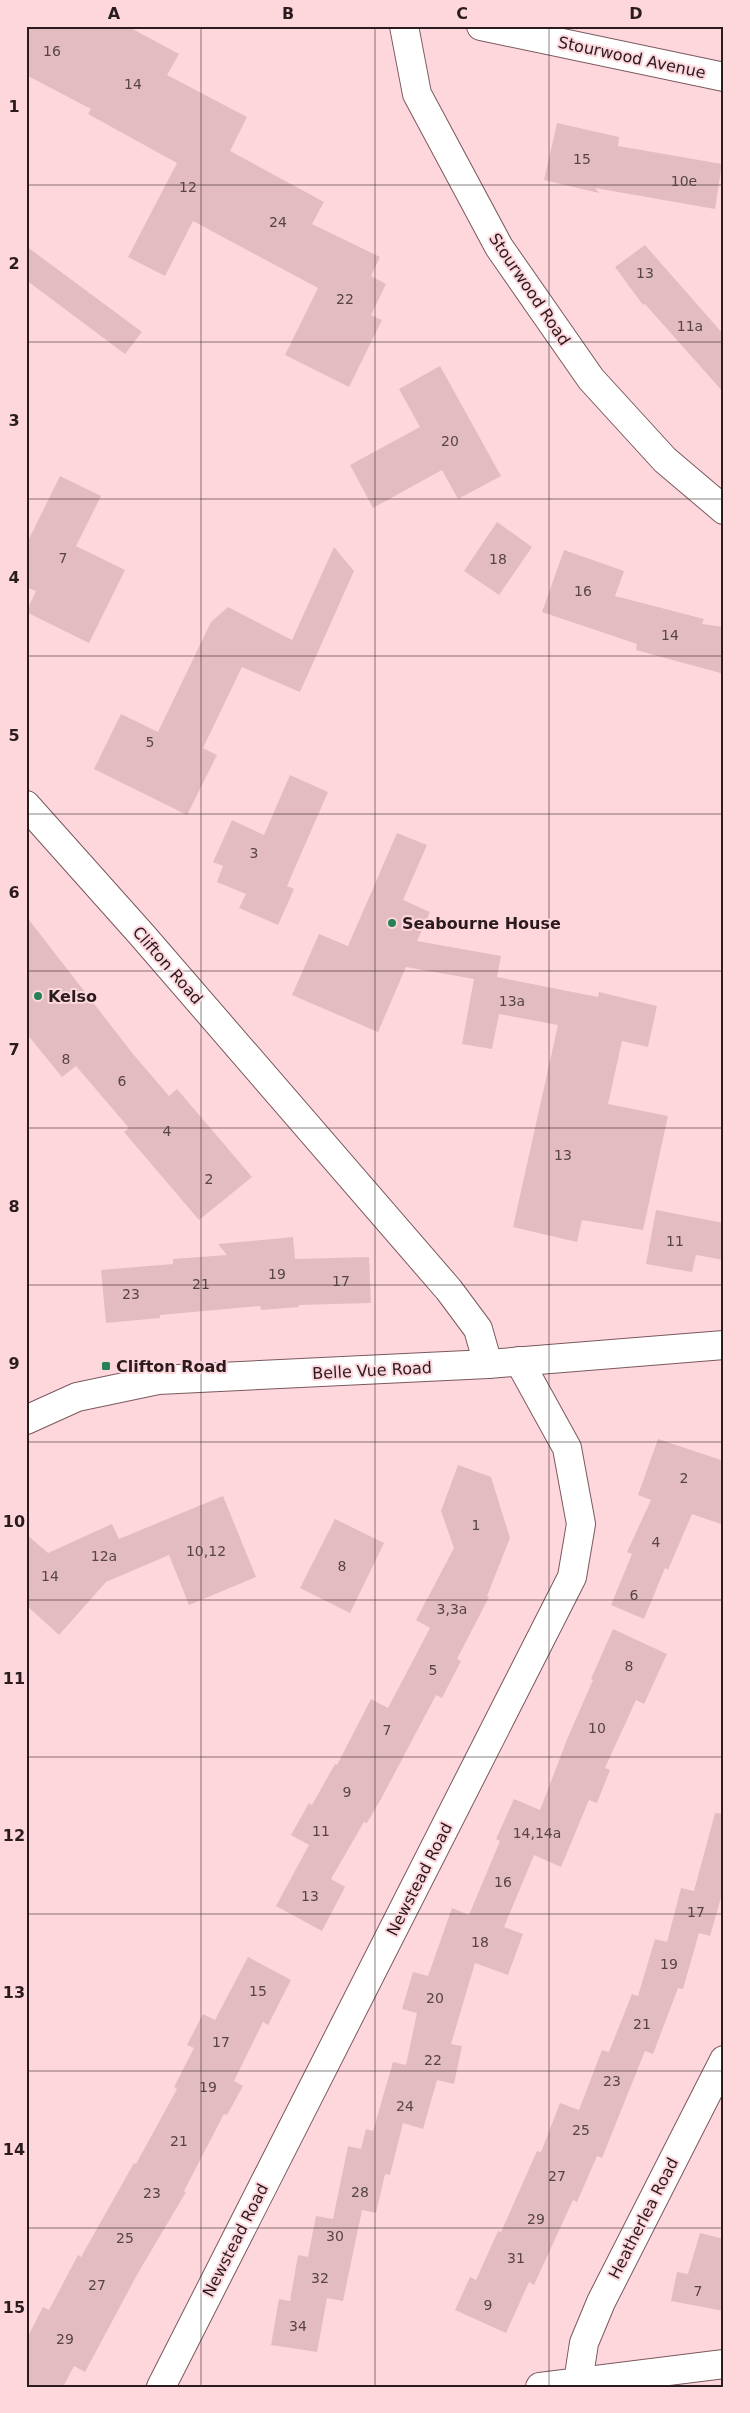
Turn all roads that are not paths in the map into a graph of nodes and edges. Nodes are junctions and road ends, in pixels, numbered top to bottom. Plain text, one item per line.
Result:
1 (404, 26) edge
2 (481, 26) edge
3 (724, 77) edge
4 (724, 510) edge
5 (26, 805) edge
6 (724, 1345) edge
7 (519, 1361) junction
8 (488, 1364) junction
9 (26, 1420) edge
10 (724, 2060) edge
11 (724, 2364) edge
12 (578, 2382) junction
13 (160, 2387) edge
14 (540, 2387) edge

1 - 4 street, Stourwood Road
2 - 3 street, Stourwood Avenue
5 - 8 street, Clifton Road
6 - 7 street, Belle Vue Road
7 - 8 street, Belle Vue Road
7 - 13 street, Newstead Road
8 - 9 street, Belle Vue Road
10 - 12 street, Heatherlea Road
11 - 12 street
12 - 14 street

